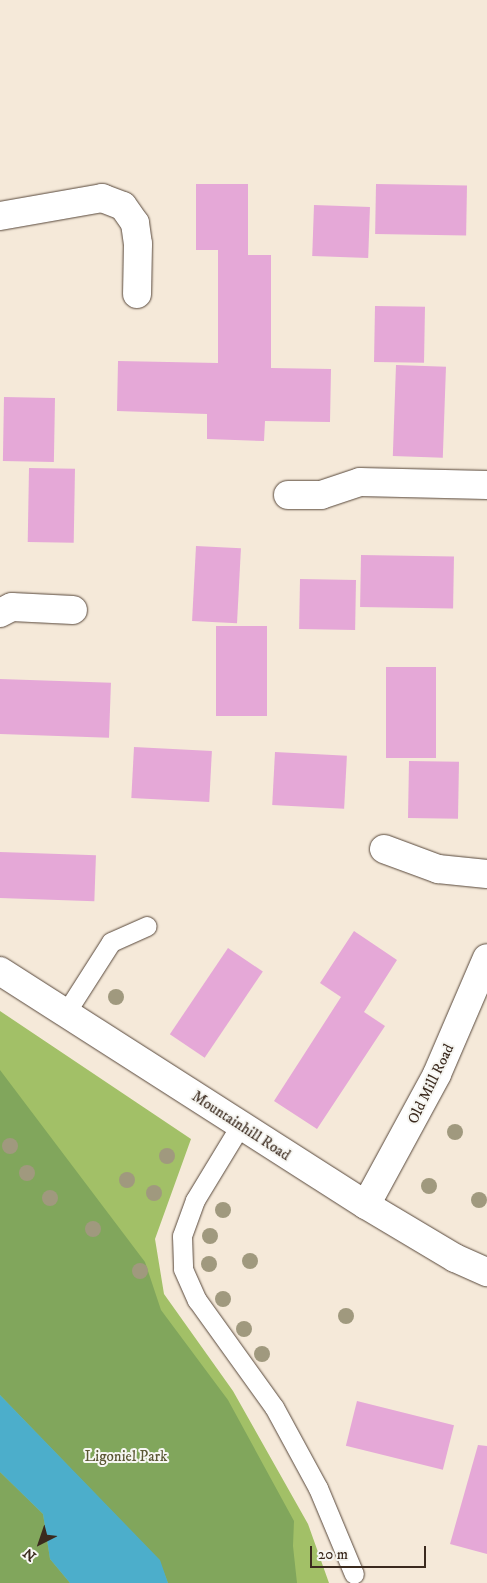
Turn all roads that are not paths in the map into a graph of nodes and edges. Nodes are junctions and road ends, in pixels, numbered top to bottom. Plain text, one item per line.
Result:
1 (0, 216) edge
2 (137, 294) dead end
3 (487, 485) edge
4 (288, 495) dead end
5 (73, 610) dead end
6 (0, 613) edge
7 (384, 849) dead end
8 (487, 874) edge
9 (147, 926) dead end
10 (487, 958) edge
11 (0, 971) edge
12 (65, 1014) junction
13 (240, 1126) junction
14 (366, 1205) junction
15 (487, 1272) edge
16 (354, 1574) dead end

1 - 2 street
3 - 4 street
5 - 6 street
7 - 8 street
9 - 12 lane
10 - 14 street, Old Mill Road
11 - 12 street, Mountainhill Road
12 - 13 street, Mountainhill Road
13 - 14 street, Mountainhill Road
13 - 16 lane
14 - 15 street, Mountainhill Road

